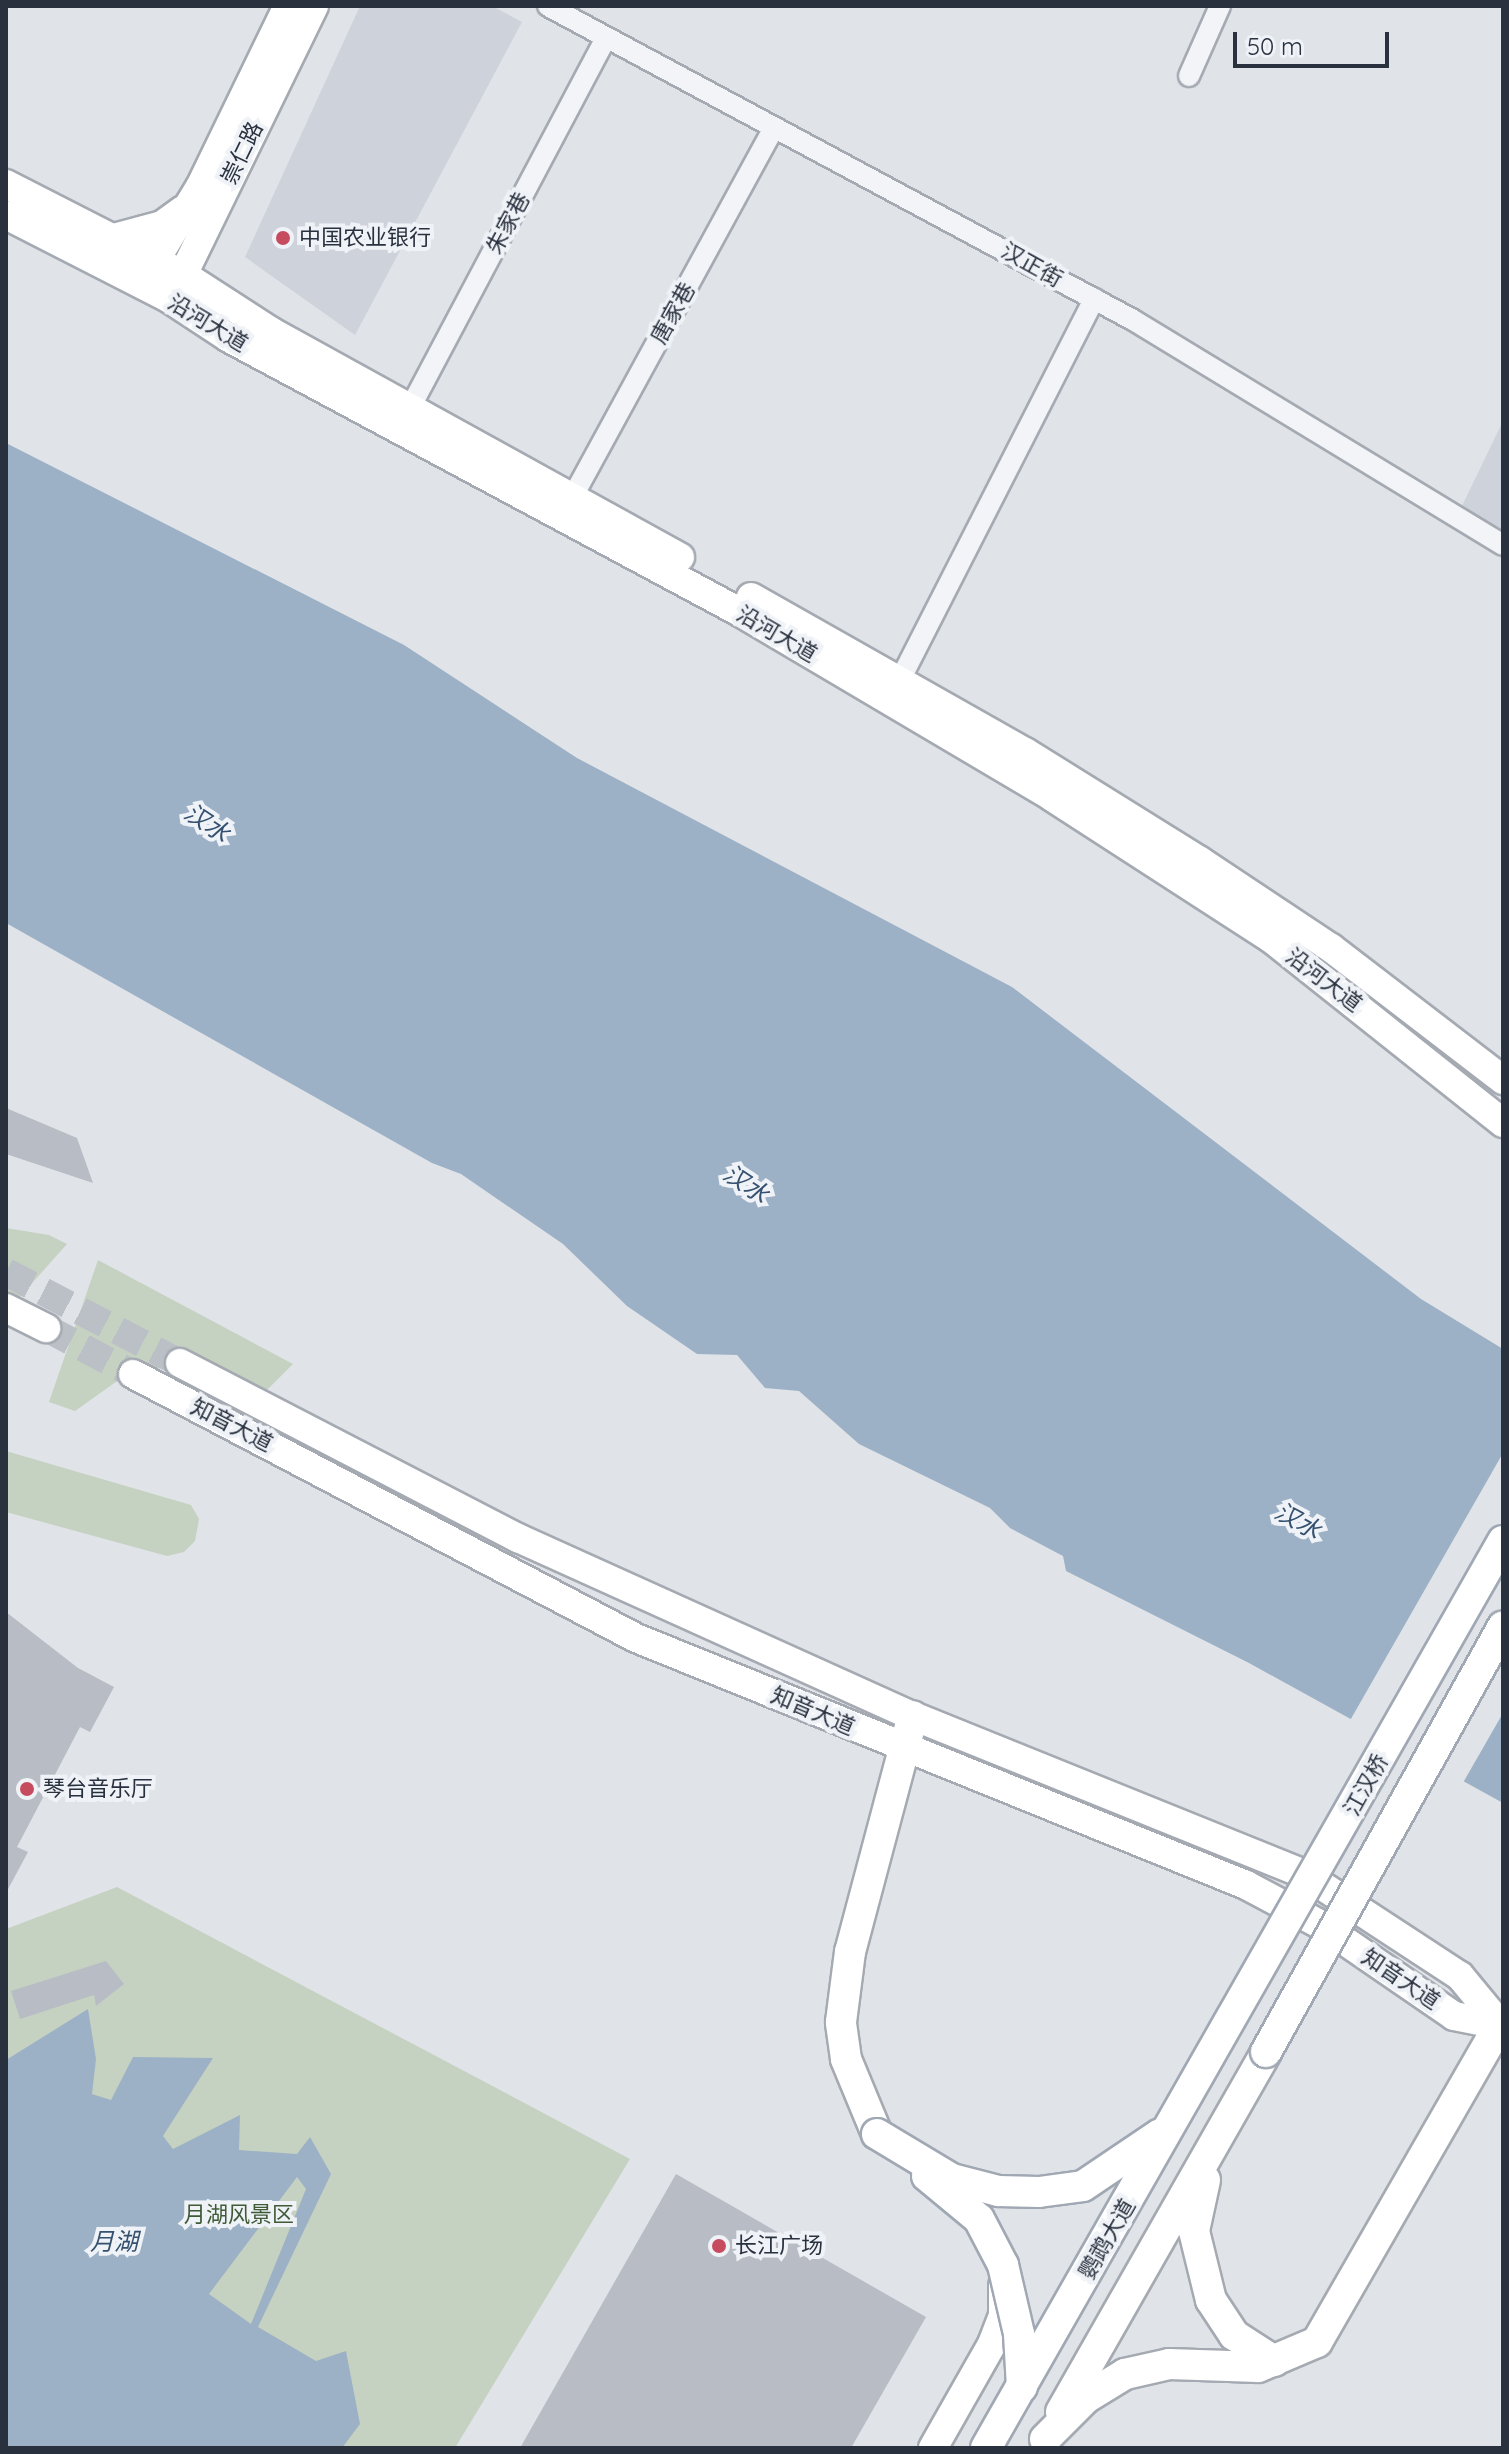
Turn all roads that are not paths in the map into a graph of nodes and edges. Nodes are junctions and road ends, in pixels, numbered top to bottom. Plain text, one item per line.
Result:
1 (288, 6) edge
2 (314, 6) edge
3 (548, 6) edge
4 (1220, 6) edge
5 (606, 38) junction
6 (1189, 76) dead end
7 (774, 127) junction
8 (6, 184) edge
9 (210, 192) junction
10 (6, 215) edge
11 (110, 239) junction
12 (148, 273) junction
13 (177, 287) junction
14 (1094, 299) junction
15 (227, 306) junction
16 (410, 408) junction
17 (572, 498) junction
18 (1503, 545) edge
19 (900, 680) junction
20 (1503, 1080) edge
21 (1503, 1123) edge
22 (6, 1308) edge
23 (46, 1328) tunnel mouth
24 (180, 1363) tunnel mouth
25 (133, 1374) tunnel mouth
26 (1503, 1541) edge
27 (1503, 1626) edge
28 (913, 1716) junction
29 (904, 1750) junction
30 (1501, 2026) edge
31 (1228, 2029) joint
32 (1176, 2119) junction
33 (877, 2134) junction
34 (1218, 2139) junction
35 (1003, 2265) junction
36 (1274, 2361) junction
37 (1022, 2387) junction
38 (1043, 2444) edge
39 (933, 2448) edge
40 (986, 2448) edge

1 - 9 main road, 崇仁路
2 - 9 main road, 崇仁路
3 - 5 street, 汉正街
4 - 6 street
5 - 7 street, 汉正街
5 - 16 street, 朱家巷
7 - 14 street, 汉正街
7 - 17 street, 唐家巷
8 - 11 main road, 沿河大道
9 - 11 main road
9 - 12 main road, 崇仁路
9 - 13 main road, 崇仁路
9 - 15 main road
10 - 12 main road, 沿河大道
11 - 12 main road, 沿河大道
12 - 13 main road, 沿河大道
13 - 15 main road, 沿河大道
13 - 21 main road, 沿河大道
14 - 18 street, 汉正街
14 - 19 street
15 - 16 main road, 沿河大道
16 - 17 main road, 沿河大道
17 - 19 main road, 沿河大道
19 - 20 main road, 沿河大道
22 - 23 main road
24 - 28 main road, 知音大道
25 - 29 main road, 知音大道
26 - 31 main road, 江汉桥, bridge
27 - 34 main road, 江汉桥, bridge
28 - 29 main road
28 - 30 main road, 知音大道
29 - 30 main road, 知音大道
29 - 33 main road
30 - 36 main road
31 - 32 main road, 鹦鹉大道, bridge
32 - 33 main road, bridge
32 - 37 main road, 鹦鹉大道, bridge
33 - 35 main road, bridge
34 - 36 main road
34 - 38 main road
35 - 37 main road, bridge
35 - 39 main road
36 - 38 main road
37 - 40 main road, 鹦鹉大道, bridge

